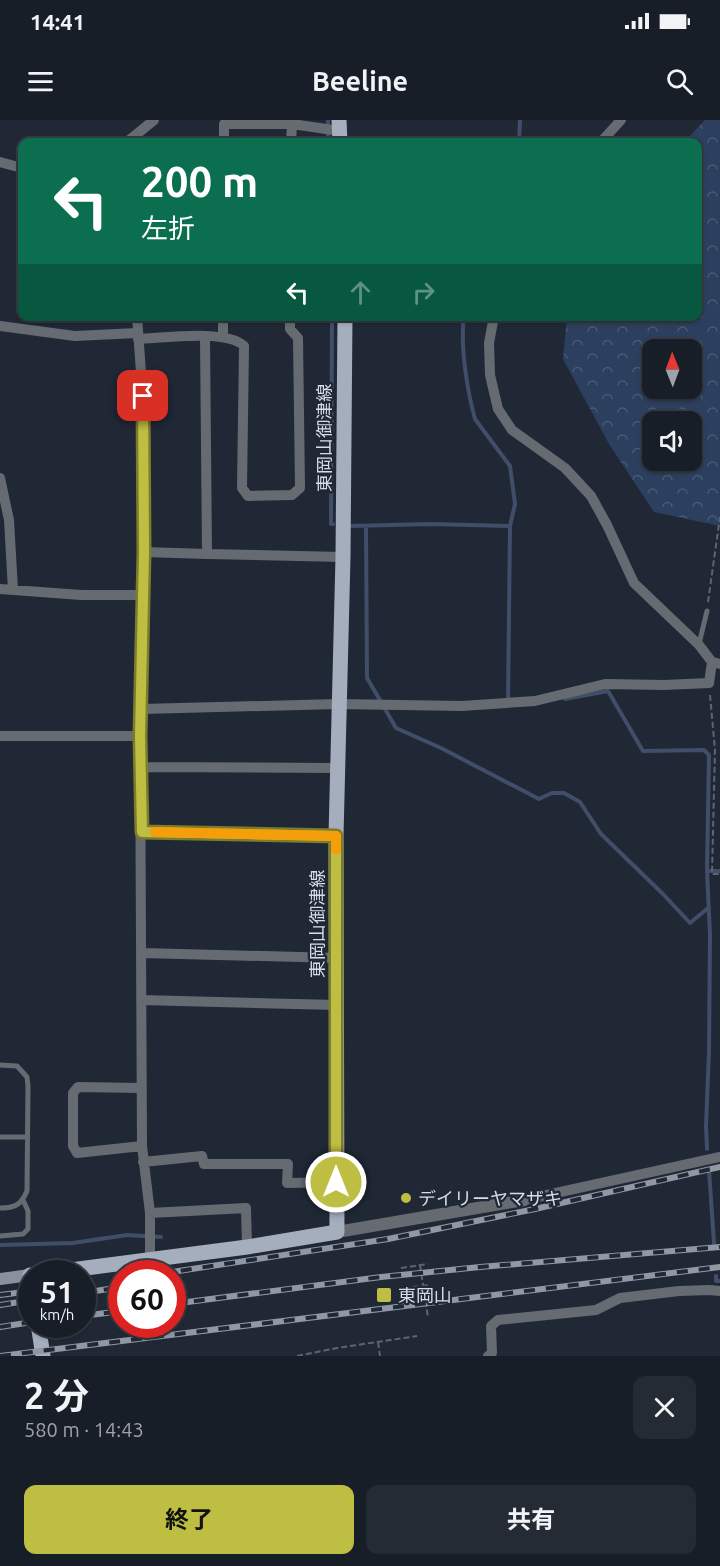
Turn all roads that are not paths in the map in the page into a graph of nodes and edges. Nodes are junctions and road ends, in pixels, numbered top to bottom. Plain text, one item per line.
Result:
1 (154, 120) edge
2 (621, 120) edge
3 (291, 124) junction
4 (335, 130) edge
5 (132, 138) edge
6 (224, 138) edge
7 (291, 138) edge
8 (605, 138) edge
9 (0, 162) edge
10 (18, 167) edge
11 (137, 321) edge
12 (223, 321) edge
13 (290, 321) edge
14 (345, 321) edge
15 (493, 321) edge
16 (0, 326) edge
17 (138, 336) junction
18 (205, 336) junction
19 (223, 336) junction
20 (0, 478) edge
21 (144, 552) junction
22 (207, 554) junction
23 (343, 557) junction
24 (0, 590) edge
25 (13, 590) junction
26 (143, 595) junction
27 (707, 611) road end
28 (699, 645) junction
29 (716, 663) edge
30 (338, 704) junction
31 (142, 709) junction
32 (0, 736) edge
33 (140, 736) junction
34 (141, 767) junction
35 (337, 768) junction
36 (142, 832) junction
37 (336, 836) junction
38 (142, 953) junction
39 (337, 958) junction
40 (141, 1000) junction
41 (337, 1005) junction
42 (0, 1065) edge
43 (141, 1088) junction
44 (0, 1137) edge
45 (27, 1137) junction
46 (142, 1146) junction
47 (720, 1157) edge
48 (143, 1162) junction
49 (336, 1182) junction
50 (23, 1200) junction
51 (524, 1200) joint
52 (0, 1208) edge
53 (150, 1213) junction
54 (338, 1232) junction
55 (0, 1236) edge
56 (248, 1247) junction
57 (150, 1259) junction
58 (96, 1267) edge
59 (18, 1278) edge
60 (0, 1280) edge
61 (720, 1291) edge
62 (40, 1338) edge
63 (43, 1356) edge
64 (489, 1356) edge

1 - 5 street
2 - 8 street
3 - 4 street
3 - 6 street
3 - 7 street
9 - 10 street
11 - 17 street
12 - 19 street
13 - 19 street
14 - 23 main road, 東岡山御津線
15 - 28 street
16 - 17 street
17 - 18 street
17 - 21 street
18 - 19 street
18 - 22 street
20 - 25 street
21 - 22 street
21 - 26 street
22 - 23 street
23 - 30 main road, 東岡山御津線
24 - 25 street
25 - 26 street
26 - 31 street
27 - 28 lane
28 - 29 street
29 - 30 street
30 - 31 street
30 - 35 main road, 東岡山御津線
31 - 33 street
32 - 33 street
33 - 34 street
34 - 35 street
34 - 36 street
35 - 37 main road, 東岡山御津線
36 - 37 street
36 - 38 street
37 - 39 main road, 東岡山御津線
38 - 39 street
38 - 40 street
39 - 41 main road, 東岡山御津線
40 - 41 street
40 - 43 street
41 - 49 main road, 東岡山御津線
42 - 45 lane
43 - 46 street
43 - 46 street
44 - 45 lane
45 - 50 lane
46 - 48 street
47 - 51 street
48 - 49 street
48 - 53 street
49 - 54 main road, 東岡山御津線
50 - 52 lane
50 - 55 lane
51 - 54 street
53 - 56 street
53 - 57 street
54 - 56 main road
56 - 57 main road
57 - 58 main road
59 - 60 main road
61 - 64 street
62 - 63 main road

